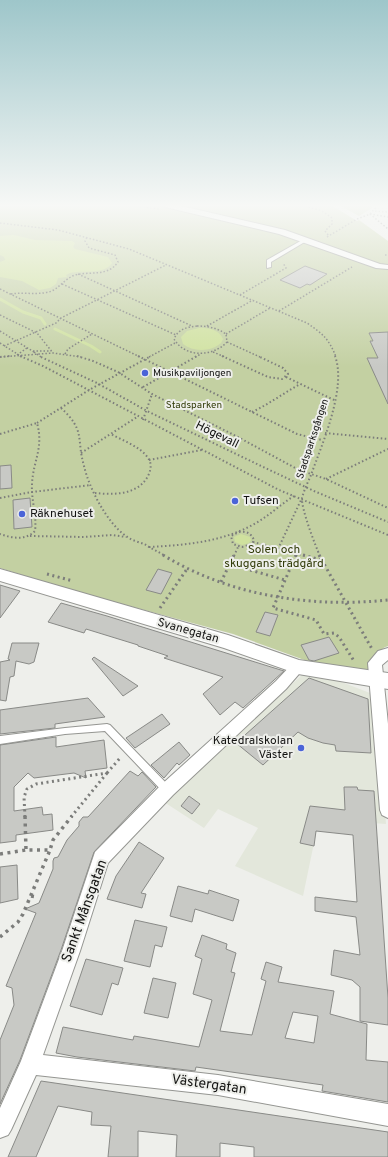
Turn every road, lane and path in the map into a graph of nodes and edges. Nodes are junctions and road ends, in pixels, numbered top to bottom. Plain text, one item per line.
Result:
1 (117, 259) edge
2 (154, 259) edge
3 (273, 259) edge
4 (359, 259) edge
5 (167, 264) junction
6 (358, 264) dead end
7 (269, 267) dead end
8 (388, 268) edge
9 (78, 274) junction
10 (62, 284) junction
11 (0, 289) edge
12 (114, 291) junction
13 (11, 294) junction
14 (98, 300) junction
15 (253, 300) junction
16 (271, 308) junction
17 (278, 311) junction
18 (0, 315) edge
19 (61, 318) junction
20 (192, 326) junction
21 (207, 326) junction
22 (0, 331) edge
23 (37, 333) junction
24 (92, 333) junction
25 (226, 334) junction
26 (176, 335) junction
27 (15, 340) junction
28 (227, 342) junction
29 (0, 343) edge
30 (176, 343) junction
31 (4, 346) junction
32 (27, 348) junction
33 (33, 352) junction
34 (52, 352) junction
35 (213, 352) junction
36 (202, 353) junction
37 (18, 355) junction
38 (65, 355) junction
39 (0, 357) edge
40 (146, 359) junction
41 (170, 371) junction
42 (121, 373) junction
43 (286, 377) junction
44 (100, 384) junction
45 (300, 384) junction
46 (143, 386) junction
47 (89, 390) junction
48 (152, 394) junction
49 (334, 400) junction
50 (61, 408) junction
51 (147, 411) junction
52 (252, 412) junction
53 (138, 417) junction
54 (143, 420) junction
55 (37, 423) junction
56 (325, 433) junction
57 (0, 434) edge
58 (111, 434) junction
59 (388, 439) edge
60 (322, 440) junction
61 (388, 449) edge
62 (202, 450) junction
63 (81, 453) junction
64 (149, 460) junction
65 (311, 475) junction
66 (326, 479) junction
67 (91, 485) junction
68 (306, 487) junction
69 (32, 492) junction
70 (95, 493) junction
71 (294, 496) junction
72 (0, 498) edge
73 (302, 499) junction
74 (388, 508) edge
75 (388, 522) edge
76 (236, 533) junction
77 (0, 534) edge
78 (388, 535) edge
79 (29, 536) junction
80 (126, 537) junction
81 (253, 542) junction
82 (149, 547) junction
83 (238, 547) junction
84 (278, 549) junction
85 (297, 554) junction
86 (321, 560) junction
87 (230, 564) junction
88 (187, 569) junction
89 (0, 575) edge
90 (285, 580) junction
91 (221, 582) junction
92 (278, 596) junction
93 (388, 600) edge
94 (345, 602) junction
95 (150, 620) junction
96 (388, 654) edge
97 (356, 665) dead end
98 (298, 667) junction
99 (380, 674) edge
100 (0, 740) edge
101 (128, 749) junction
102 (107, 773) junction
103 (167, 790) junction
104 (388, 810) edge
105 (26, 850) junction
106 (50, 850) junction
107 (0, 854) edge
108 (32, 896) junction
109 (37, 897) dead end
110 (0, 937) edge
111 (30, 1064) junction
112 (388, 1115) edge
113 (0, 1127) edge

1 - 9 path
2 - 5 path, Stadsparksgången
3 - 7 lane
4 - 8 street
5 - 12 path
5 - 15 path, Stadsparksgången
6 - 17 path
9 - 10 path
9 - 12 path
10 - 13 path
10 - 14 path
11 - 13 path
12 - 14 path
12 - 20 path
13 - 19 path
14 - 19 path
14 - 26 path
15 - 16 path, Stadsparksgången
15 - 21 path
16 - 17 path, Stadsparksgången
16 - 25 path
17 - 49 path, Stadsparksgången
18 - 23 path
19 - 23 path
19 - 24 path
20 - 21 path
20 - 26 path
21 - 25 path
22 - 27 path, Högevall
23 - 27 path
23 - 34 path
24 - 38 path
24 - 40 path
25 - 28 path
26 - 30 path
27 - 31 path
27 - 32 path, Högevall
28 - 35 path
28 - 43 path
29 - 31 path
30 - 36 path
30 - 40 path
31 - 37 path
32 - 33 path, Högevall
32 - 37 path
33 - 34 path
33 - 44 path, Högevall, bridge
34 - 37 path
34 - 38 path
35 - 36 path
35 - 43 path
36 - 41 path
37 - 39 path
37 - 47 path
38 - 42 path
40 - 41 path
40 - 42 path
41 - 46 path
41 - 52 path
42 - 44 path
42 - 46 path
43 - 45 path
44 - 47 path
44 - 51 path, Högevall
45 - 49 path
45 - 52 path
46 - 48 path
47 - 50 path
47 - 53 path
48 - 51 path
48 - 65 path
49 - 56 path, Stadsparksgången
50 - 55 path
50 - 63 path
51 - 54 path
51 - 68 path, Högevall
52 - 60 path
53 - 54 path
53 - 58 path
54 - 62 path
55 - 57 path
55 - 69 path
56 - 59 path
56 - 60 path, Stadsparksgången
58 - 63 path
58 - 64 path
60 - 65 path, Stadsparksgången
61 - 66 path
62 - 64 path
62 - 71 path
63 - 67 path
64 - 70 path
65 - 66 path
65 - 68 path, Stadsparksgången
66 - 74 path
67 - 69 path
67 - 70 path
68 - 73 path, Stadsparksgången
68 - 75 path, Högevall
69 - 72 path
69 - 79 path
70 - 80 path
71 - 73 path
71 - 76 path
73 - 78 path
73 - 84 path, Stadsparksgången
73 - 86 path
76 - 81 path
76 - 82 path
76 - 83 path
77 - 79 path
79 - 80 path
80 - 82 path
81 - 83 path
81 - 84 path
82 - 88 path
83 - 87 path
84 - 85 path
85 - 86 path
85 - 90 path
86 - 94 path
87 - 90 path
87 - 91 path
88 - 91 path
88 - 95 path
89 - 95 street, Svanegatan
90 - 92 path
91 - 92 path
92 - 94 path
92 - 97 path
93 - 94 path
94 - 99 path
95 - 98 street, Svanegatan
96 - 99 street
98 - 99 street, Svanegatan
98 - 103 street, Sankt Månsgatan
99 - 104 street
100 - 101 lane
101 - 102 path
101 - 103 lane
102 - 105 path
102 - 106 path
103 - 111 street, Sankt Månsgatan
105 - 106 path
105 - 107 path
106 - 108 path
108 - 109 path
108 - 110 path
111 - 112 street, Västergatan
111 - 113 street, Sankt Månsgatan

